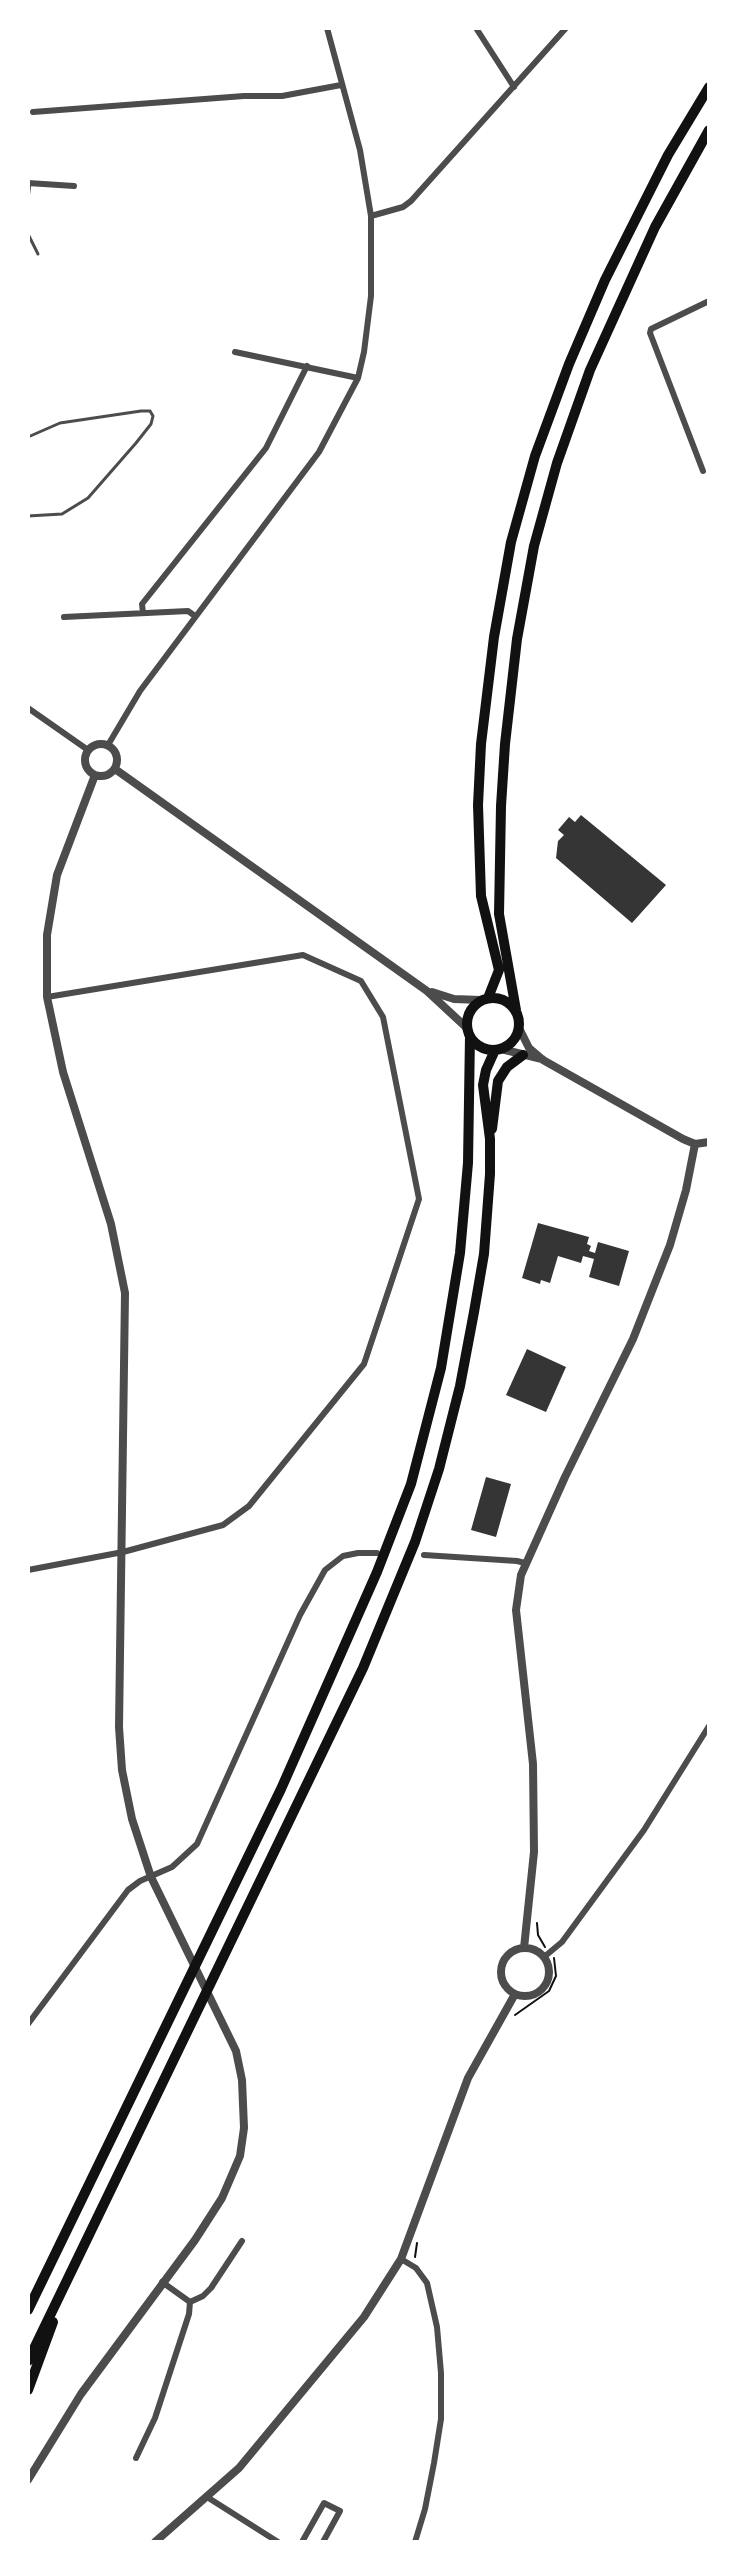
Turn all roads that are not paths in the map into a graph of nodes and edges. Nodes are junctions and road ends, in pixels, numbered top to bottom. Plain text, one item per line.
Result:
1 (327, 28) edge
2 (476, 28) edge
3 (566, 28) edge
4 (341, 85) junction
5 (514, 87) junction
6 (709, 87) edge
7 (33, 112) dead end
8 (709, 130) edge
9 (29, 183) edge
10 (74, 186) dead end
11 (28, 199) edge
12 (371, 216) junction
13 (28, 234) edge
14 (38, 254) dead end
15 (709, 301) edge
16 (235, 352) dead end
17 (307, 366) junction
18 (358, 378) junction
19 (28, 437) edge
20 (703, 471) dead end
21 (28, 516) edge
22 (143, 613) junction
23 (195, 616) junction
24 (64, 617) dead end
25 (28, 708) edge
26 (108, 745) junction
27 (88, 750) junction
28 (115, 769) junction
29 (95, 775) junction
30 (427, 991) junction
31 (47, 997) junction
32 (485, 999) junction
33 (516, 1010) junction
34 (519, 1028) junction
35 (469, 1032) junction
36 (498, 1049) junction
37 (523, 1055) junction
38 (543, 1060) junction
39 (490, 1139) junction
40 (709, 1142) edge
41 (695, 1144) junction
42 (123, 1552) junction
43 (377, 1553) dead end
44 (424, 1555) dead end
45 (525, 1563) junction
46 (28, 1570) edge
47 (709, 1726) edge
48 (151, 1877) junction
49 (524, 1948) junction
50 (547, 1955) junction
51 (515, 1994) junction
52 (30, 2018) edge
53 (242, 2241) dead end
54 (401, 2259) junction
55 (68, 2278) junction
56 (162, 2282) junction
57 (190, 2302) junction
58 (28, 2310) edge
59 (28, 2361) edge
60 (28, 2390) edge
61 (136, 2458) dead end
62 (28, 2480) edge
63 (207, 2497) junction
64 (155, 2542) edge
65 (278, 2542) edge
66 (302, 2542) edge
67 (323, 2542) edge
68 (415, 2542) edge

1 - 4 street
2 - 5 street
3 - 5 street
4 - 7 street
4 - 12 street
5 - 12 street
6 - 32 highway
8 - 33 highway
9 - 10 street
9 - 11 lane
12 - 18 street
13 - 14 lane
15 - 20 street
16 - 17 street
17 - 18 street
17 - 22 street
18 - 23 street
19 - 21 lane
22 - 23 street
22 - 24 street
23 - 26 street
25 - 27 street
26 - 27 street
26 - 28 street
27 - 29 street
28 - 29 street
28 - 30 street
29 - 31 street
30 - 32 street
30 - 35 street
31 - 42 street
31 - 42 street
32 - 33 highway
32 - 35 highway
33 - 34 highway
34 - 36 highway
34 - 38 street
35 - 36 highway
35 - 58 highway
36 - 37 street
36 - 39 highway
37 - 38 street
37 - 39 highway
38 - 41 street
39 - 55 highway
40 - 41 street
41 - 45 street
42 - 46 street
42 - 48 street
43 - 48 street
44 - 45 street
45 - 49 street
47 - 50 street
48 - 52 street
48 - 56 street
49 - 50 street
49 - 51 street
50 - 51 street
51 - 54 street
53 - 57 street
54 - 63 street
54 - 68 street
55 - 59 highway
55 - 60 highway
56 - 57 street
56 - 62 street
57 - 61 street
63 - 64 street
63 - 65 street
66 - 67 street

